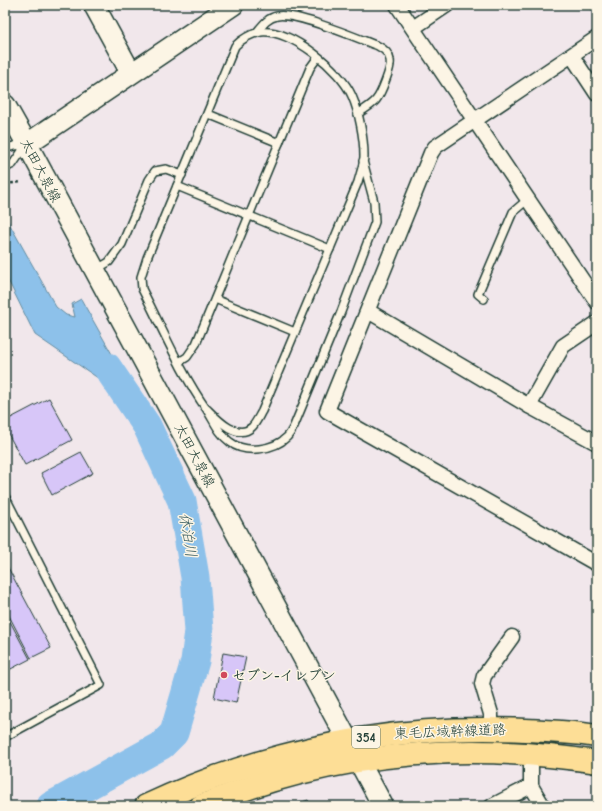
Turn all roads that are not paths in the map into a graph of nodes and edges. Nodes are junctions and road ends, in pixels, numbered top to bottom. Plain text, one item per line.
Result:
1 (94, 5) edge
2 (233, 5) edge
3 (397, 5) edge
4 (447, 5) edge
5 (413, 28) junction
6 (256, 34) junction
7 (597, 38) edge
8 (572, 56) junction
9 (318, 57) junction
10 (131, 74) junction
11 (597, 94) edge
12 (5, 105) edge
13 (208, 114) junction
14 (358, 114) junction
15 (474, 121) junction
16 (279, 143) junction
17 (27, 144) junction
18 (5, 148) edge
19 (363, 161) junction
20 (5, 168) edge
21 (182, 175) junction
22 (177, 186) junction
23 (527, 200) junction
24 (249, 216) junction
25 (330, 249) junction
26 (95, 270) junction
27 (215, 299) junction
28 (484, 299) dead end
29 (597, 302) edge
30 (368, 311) junction
31 (597, 323) edge
32 (295, 332) junction
33 (179, 362) junction
34 (529, 406) junction
35 (206, 409) junction
36 (597, 443) edge
37 (5, 496) edge
38 (597, 564) edge
39 (512, 637) dead end
40 (491, 728) junction
41 (597, 736) edge
42 (5, 737) edge
43 (346, 740) junction
44 (531, 754) junction
45 (357, 760) junction
46 (597, 762) edge
47 (531, 786) junction
48 (146, 806) edge
49 (200, 806) edge
50 (383, 806) edge
51 (492, 806) edge
52 (543, 806) edge

1 - 10 main road
2 - 10 main road
3 - 5 street
4 - 5 street
5 - 15 street
6 - 9 lane
6 - 13 lane
6 - 14 lane
7 - 8 street
8 - 11 street
8 - 15 street
9 - 14 lane
9 - 16 lane
10 - 17 main road
12 - 17 main road, 太田大泉線
13 - 16 lane
13 - 21 lane
14 - 19 lane
15 - 23 street
15 - 30 street
16 - 24 lane
17 - 18 lane
17 - 20 lane
17 - 26 main road, 太田大泉線
19 - 25 lane
19 - 35 lane
21 - 22 lane
21 - 26 lane
22 - 24 lane
22 - 33 lane
23 - 28 lane
23 - 29 street
24 - 25 lane
24 - 27 lane
25 - 32 lane
26 - 43 main road, 太田大泉線
27 - 32 lane
27 - 33 lane
30 - 34 street
30 - 38 street
31 - 34 street
32 - 35 lane
33 - 35 lane
34 - 36 street
37 - 42 lane
39 - 40 street
40 - 41 highway, 東毛広域幹線道路 / 354
40 - 43 highway, 東毛広域幹線道路 / 354
43 - 45 main road, 太田大泉線
43 - 48 highway, 東毛広域幹線道路 / 354
44 - 45 highway, 東毛広域幹線道路 / 354
44 - 46 highway, 東毛広域幹線道路 / 354
44 - 47 street
45 - 49 highway, 東毛広域幹線道路 / 354
45 - 50 main road, 太田大泉線
47 - 51 street
47 - 52 street

